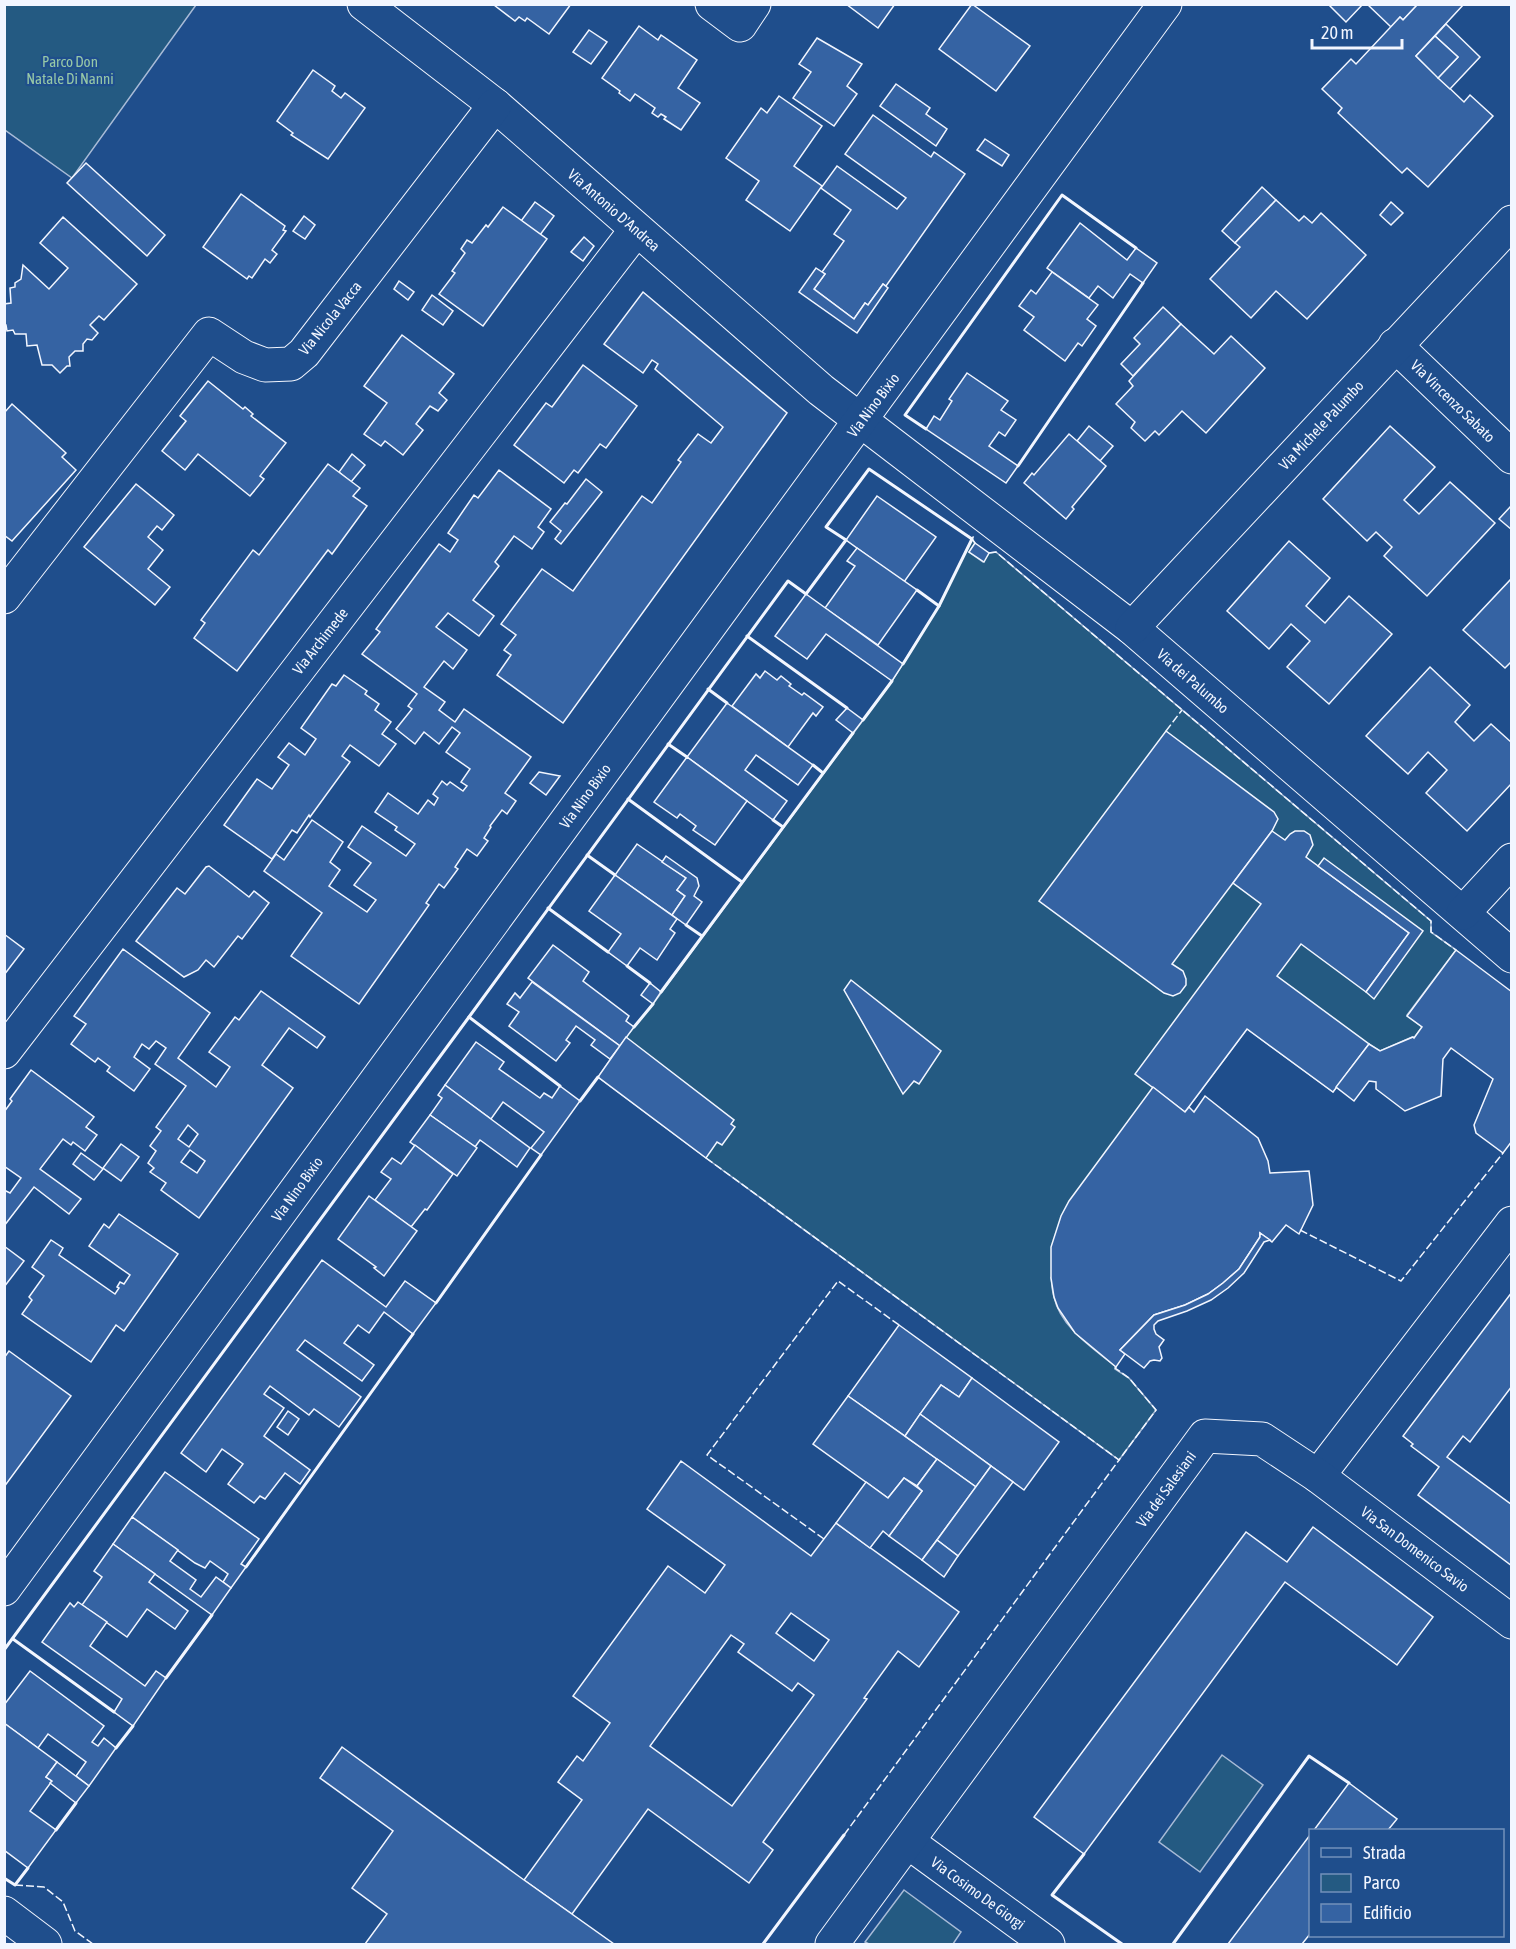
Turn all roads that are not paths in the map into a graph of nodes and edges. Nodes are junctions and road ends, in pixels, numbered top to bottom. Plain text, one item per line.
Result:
1 (712, 4) edge
2 (754, 4) edge
3 (1165, 4) edge
4 (374, 8) edge
5 (495, 105) junction
6 (1512, 222) edge
7 (636, 230) junction
8 (1395, 345) junction
9 (861, 420) junction
10 (1512, 457) edge
11 (4, 597) edge
12 (1132, 628) junction
13 (1512, 860) edge
14 (1463, 913) junction
15 (1512, 956) edge
16 (4, 1052) edge
17 (1512, 1223) edge
18 (1318, 1476) junction
19 (4, 1589) edge
20 (1512, 1622) edge
21 (908, 1842) junction
22 (4, 1913) edge
23 (45, 1944) edge
24 (832, 1944) edge
25 (1048, 1944) edge

1 - 2 street
3 - 9 street, Via Nino Bixio
4 - 5 street, Via Antonio D'Andrea
5 - 7 street, Via Antonio D'Andrea
5 - 11 street, Via Nicola Vacca
6 - 8 street, Via Michele Palumbo
7 - 9 street, Via Antonio D'Andrea
7 - 16 street, Via Archimede
8 - 10 street, Via Vincenzo Sabato
8 - 12 street, Via Michele Palumbo
9 - 12 street, Via dei Palumbo
9 - 19 street, Via Nino Bixio
12 - 14 street, Via dei Palumbo
13 - 14 street
14 - 15 street, Via dei Palumbo
17 - 18 street
18 - 20 street, Via San Domenico Savio
18 - 21 street, Via dei Salesiani
21 - 24 street
21 - 25 street, Via Cosimo De Giorgi
22 - 23 street

